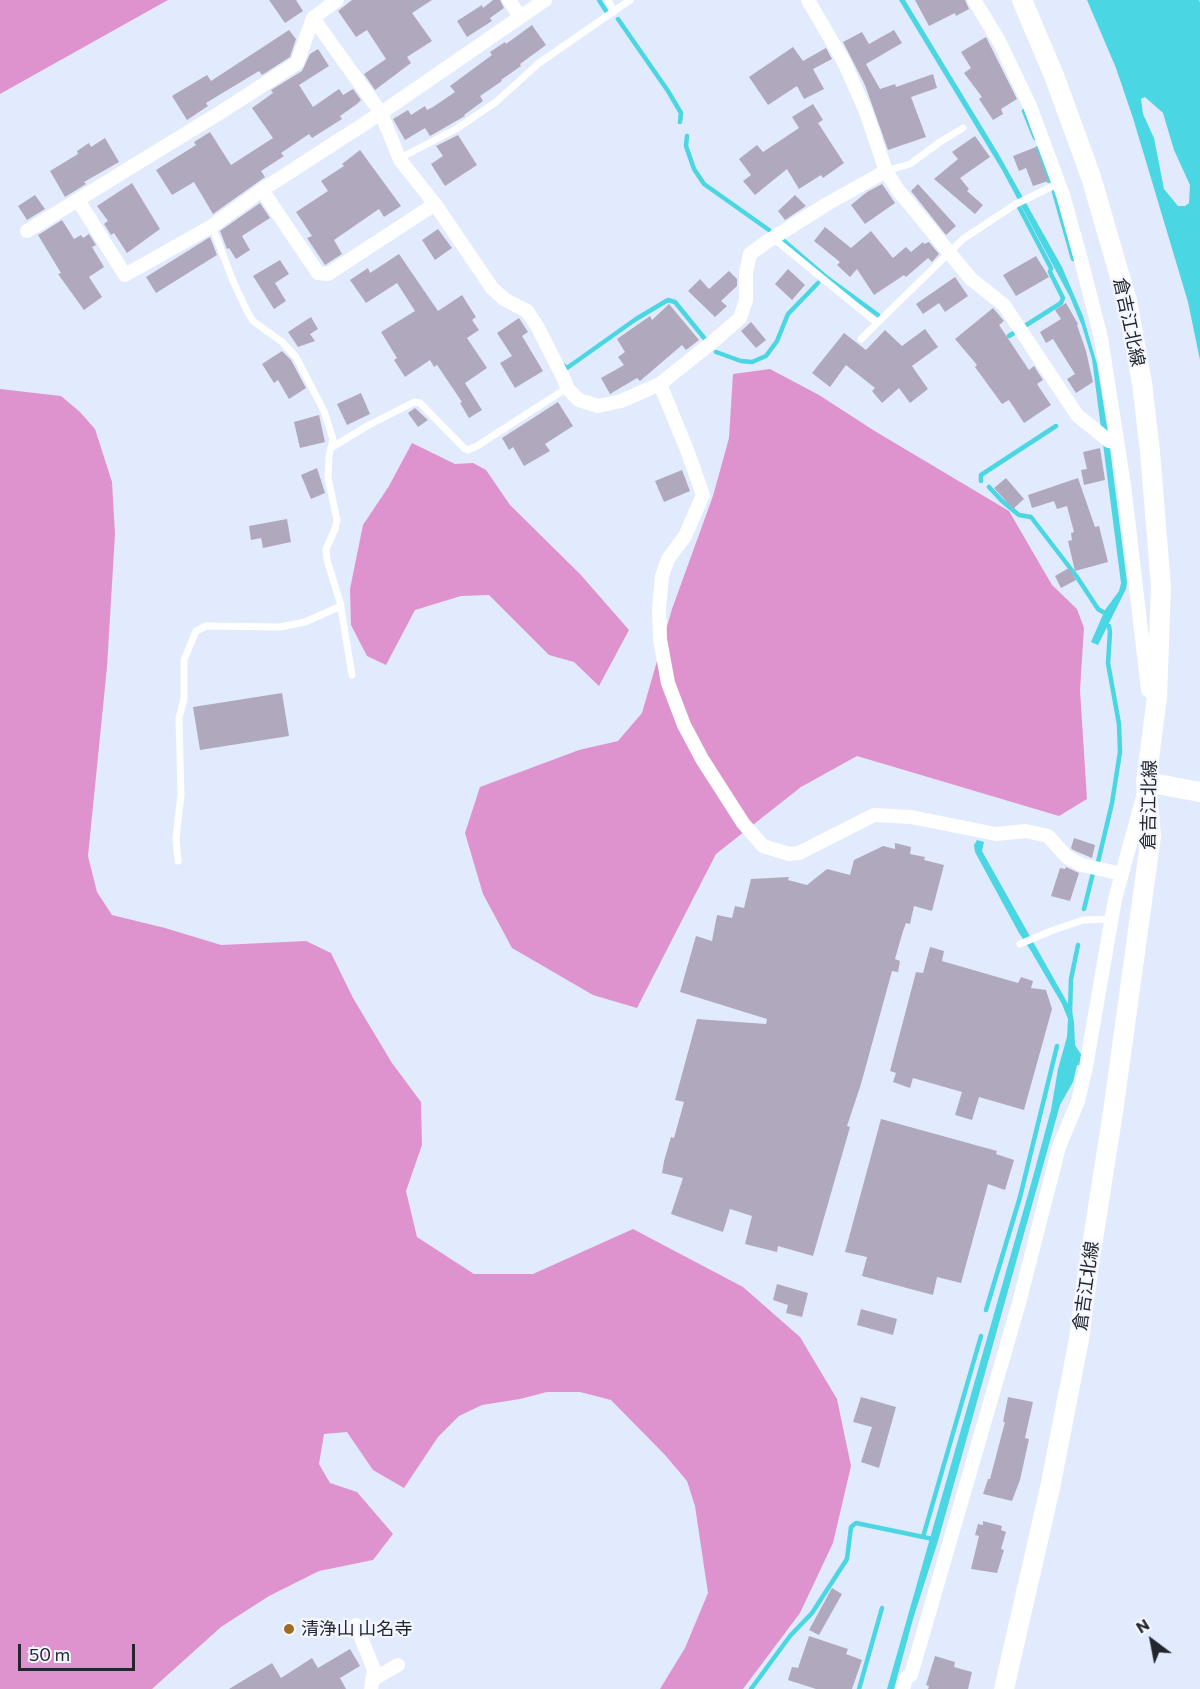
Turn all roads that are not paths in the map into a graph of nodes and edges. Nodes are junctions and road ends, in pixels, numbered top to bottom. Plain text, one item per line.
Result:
1 (338, 0) edge
2 (509, 0) edge
3 (545, 0) edge
4 (608, 0) edge
5 (630, 0) edge
6 (808, 0) edge
7 (974, 0) edge
8 (1022, 2) edge
9 (614, 12) junction
10 (520, 17) junction
11 (313, 18) junction
12 (381, 113) junction
13 (963, 128) dead end
14 (400, 159) junction
15 (886, 171) junction
16 (1053, 186) dead end
17 (262, 190) junction
18 (78, 200) junction
19 (435, 204) junction
20 (212, 226) junction
21 (27, 231) dead end
22 (773, 238) junction
23 (948, 253) junction
24 (877, 323) junction
25 (861, 339) dead end
26 (660, 384) junction
27 (567, 388) junction
28 (1117, 441) junction
29 (331, 448) junction
30 (341, 606) junction
31 (352, 675) dead end
32 (1157, 697) junction
33 (1146, 782) junction
34 (1200, 792) edge
35 (178, 861) dead end
36 (1122, 873) junction
37 (1112, 919) junction
38 (1020, 944) dead end
39 (356, 1625) dead end
40 (398, 1665) dead end
41 (372, 1684) edge
42 (903, 1689) edge
43 (1004, 1689) edge

1 - 11 street
2 - 10 street
3 - 10 street
4 - 9 lane
5 - 9 lane
6 - 15 street
7 - 28 street
8 - 32 main road, 倉吉江北線
9 - 14 lane
10 - 12 street
11 - 12 street
11 - 18 street
12 - 14 street
12 - 17 street
13 - 15 lane
14 - 19 street
15 - 22 street
15 - 23 street
16 - 23 lane
17 - 19 street
17 - 20 street
18 - 20 street
18 - 21 street
19 - 27 street
20 - 29 lane
22 - 24 lane
22 - 26 street
23 - 24 lane
23 - 28 street
24 - 25 lane
26 - 27 street
26 - 36 street
27 - 29 lane
28 - 32 street
29 - 30 lane
30 - 31 lane
30 - 35 lane
32 - 33 main road, 倉吉江北線
33 - 34 main road
33 - 36 street
33 - 43 main road, 倉吉江北線
36 - 37 street
37 - 38 lane
37 - 42 street
39 - 41 street
40 - 41 street

